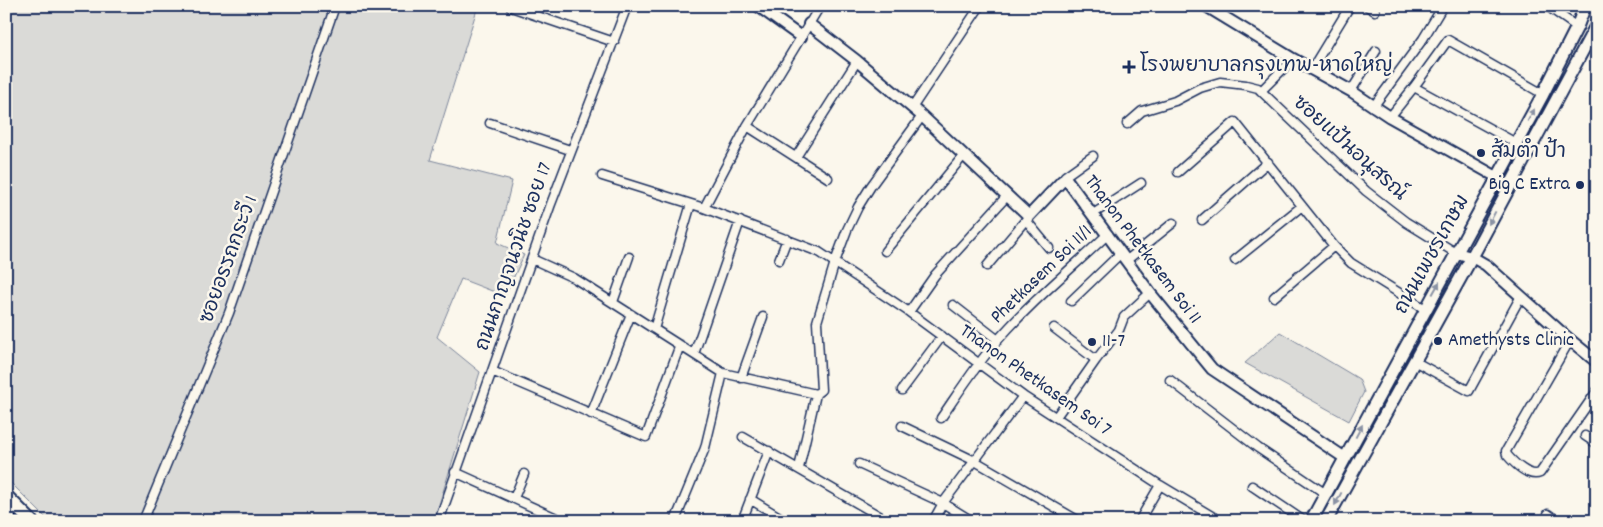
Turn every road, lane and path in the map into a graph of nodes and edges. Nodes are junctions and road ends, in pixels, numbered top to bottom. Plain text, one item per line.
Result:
1 (331, 6) edge
2 (627, 6) edge
3 (758, 6) edge
4 (820, 6) edge
5 (980, 6) edge
6 (1206, 6) edge
7 (1350, 6) edge
8 (1443, 6) edge
9 (1547, 6) edge
10 (1585, 6) edge
11 (511, 7) edge
12 (809, 24) junction
13 (1597, 24) edge
14 (1577, 26) junction
15 (801, 36) junction
16 (1593, 39) edge
17 (614, 42) junction
18 (1376, 51) dead end
19 (1293, 59) junction
20 (857, 62) junction
21 (1311, 70) junction
22 (1414, 88) junction
23 (1261, 91) junction
24 (1351, 91) junction
25 (1543, 94) junction
26 (1373, 107) junction
27 (912, 108) junction
28 (922, 116) junction
29 (1390, 117) junction
30 (490, 123) dead end
31 (1127, 124) dead end
32 (747, 126) junction
33 (1516, 143) junction
34 (570, 150) junction
35 (964, 155) junction
36 (1093, 156) dead end
37 (796, 157) junction
38 (1268, 162) junction
39 (1178, 172) dead end
40 (602, 176) dead end
41 (1065, 176) junction
42 (828, 178) dead end
43 (1497, 178) junction
44 (1141, 183) dead end
45 (1007, 196) junction
46 (691, 204) junction
47 (1302, 206) junction
48 (704, 208) junction
49 (1093, 214) junction
50 (1028, 218) junction
51 (1202, 220) dead end
52 (740, 222) junction
53 (1173, 223) dead end
54 (1108, 234) junction
55 (787, 239) junction
56 (1334, 246) junction
57 (1049, 248) dead end
58 (885, 251) dead end
59 (1456, 253) junction
60 (1472, 256) junction
61 (629, 257) dead end
62 (1124, 257) junction
63 (532, 259) junction
64 (779, 260) dead end
65 (1235, 260) dead end
66 (835, 262) junction
67 (987, 266) dead end
68 (1150, 292) junction
69 (1521, 296) junction
70 (1274, 297) dead end
71 (1071, 301) dead end
72 (613, 302) junction
73 (953, 305) dead end
74 (1425, 309) junction
75 (909, 312) junction
76 (631, 314) junction
77 (763, 317) dead end
78 (1054, 328) dead end
79 (654, 329) junction
80 (942, 336) junction
81 (998, 340) junction
82 (1570, 340) junction
83 (680, 345) junction
84 (694, 354) junction
85 (1096, 360) junction
86 (1414, 361) junction
87 (1597, 362) edge
88 (979, 363) junction
89 (492, 371) junction
90 (723, 373) junction
91 (740, 378) junction
92 (1170, 380) dead end
93 (902, 390) dead end
94 (1597, 391) edge
95 (816, 394) junction
96 (1023, 396) junction
97 (591, 414) junction
98 (1056, 417) junction
99 (941, 418) dead end
100 (902, 426) dead end
101 (1585, 436) dead end
102 (743, 437) dead end
103 (1597, 444) edge
104 (769, 451) junction
105 (1345, 458) junction
106 (975, 461) junction
107 (860, 464) dead end
108 (799, 468) junction
109 (455, 472) junction
110 (524, 474) dead end
111 (1160, 486) junction
112 (1252, 486) dead end
113 (1326, 494) junction
114 (6, 496) edge
115 (514, 498) junction
116 (750, 498) junction
117 (942, 504) junction
118 (1548, 514) dead end
119 (6, 517) edge
120 (10, 521) edge
121 (31, 521) edge
122 (143, 521) edge
123 (439, 521) edge
124 (563, 521) edge
125 (675, 521) edge
126 (742, 521) edge
127 (786, 521) edge
128 (888, 521) edge
129 (933, 521) edge
130 (972, 521) edge
131 (1080, 521) edge
132 (1139, 521) edge
133 (1220, 521) edge
134 (1304, 521) edge
135 (1312, 521) edge
136 (1326, 521) edge
137 (1558, 521) edge

1 - 122 street, ซอยอรรถกระวี 1
2 - 17 street, ถนนกาญจนวนิช ซอย 17
3 - 15 street
4 - 12 street
5 - 27 street
6 - 19 street
7 - 21 street
8 - 26 street
9 - 14 street
10 - 14 main road, ถนนเพชรเกษม
11 - 17 street
12 - 15 street
12 - 20 street
13 - 16 main road, ถนนเพชรเกษม
14 - 25 main road, ถนนเพชรเกษม
15 - 32 street
16 -> 60 main road, ถนนเพชรเกษม
17 - 34 street, ถนนกาญจนวนิช ซอย 17
18 - 24 street
19 - 21 street
19 - 23 street
20 - 27 street
20 - 37 street
21 - 24 street
22 - 25 street
22 - 29 street
22 - 33 street
23 - 31 street
23 - 59 street, ซอยแป้นอนุสรณ์
24 - 26 street
33 -> 25 main road, ถนนเพชรเกษม
26 - 29 street
27 - 28 street
28 - 35 street
28 - 66 street
29 - 43 street
30 - 34 street
32 - 37 street
32 - 48 street
33 - 43 main road, ถนนเพชรเกษม
34 - 63 street, ถนนกาญจนวนิช ซอย 17
35 - 45 street
35 - 58 street
36 - 41 street
37 - 42 street
38 - 39 street
38 - 47 street
38 - 51 street
40 - 46 street, Thanon Phetkasem Soi 7
41 - 49 street, Thanon Phetkasem Soi 11
41 - 50 street, Thanon Phetkasem Soi 11
43 - 59 main road, ถนนเพชรเกษม
44 - 49 street
45 - 50 street
45 - 75 street
46 - 48 street, Thanon Phetkasem Soi 7
46 - 79 street
47 - 56 street
47 - 65 street
48 - 52 street, Thanon Phetkasem Soi 7
49 - 54 street, Thanon Phetkasem Soi 11
50 - 57 street
50 - 67 street
52 - 55 street, Thanon Phetkasem Soi 7
52 - 84 street
53 - 62 street
54 - 62 street, Thanon Phetkasem Soi 11
54 - 81 street, Phetkasem Soi 11/1
55 - 64 street
55 - 66 street, Thanon Phetkasem Soi 7
56 - 70 street
56 - 74 street
59 - 60 street
74 -> 59 main road, ถนนเพชรเกษม
60 - 69 street
60 - 86 main road, ถนนเพชรเกษม
61 - 72 street
62 - 68 street, Thanon Phetkasem Soi 11
62 - 71 street
63 - 72 street
63 - 89 street, ถนนกาญจนวนิช ซอย 17
66 - 75 street, Thanon Phetkasem Soi 7
66 - 95 street
68 - 85 street
68 - 105 street, Thanon Phetkasem Soi 11
69 - 82 street
69 - 86 street
72 - 76 street
73 - 81 street
105 -> 74 main road, ถนนเพชรเกษม
75 - 80 street, Thanon Phetkasem Soi 7
76 - 79 street
76 - 97 street
77 - 91 street
78 - 85 street
79 - 83 street
80 - 88 street, Thanon Phetkasem Soi 7
80 - 93 street
81 - 88 street, Phetkasem Soi 11/1
82 - 87 street
82 - 94 street
83 - 84 street
83 - 97 street
84 - 90 street
85 - 98 street
86 -> 136 main road, ถนนเพชรเกษม
88 - 96 street, Thanon Phetkasem Soi 7
88 - 99 street, Phetkasem Soi 11/1
89 - 97 street
89 - 109 street, ถนนกาญจนวนิช ซอย 17
90 - 91 street
90 - 125 street
91 - 95 street
92 - 113 street
95 - 108 street
96 - 98 street, Thanon Phetkasem Soi 7
96 - 106 street
98 - 111 street, Thanon Phetkasem Soi 7
100 - 106 street
101 - 103 street
102 - 104 street
104 - 108 street
104 - 116 street
105 - 113 main road, ถนนเพชรเกษม
106 - 117 street
106 - 131 street
107 - 117 street
108 - 128 street
109 - 115 street
109 - 123 street, ถนนกาญจนวนิช ซอย 17
110 - 115 street
111 - 132 street
111 - 133 street, Thanon Phetkasem Soi 7
112 - 134 street
113 - 135 main road, ถนนเพชรเกษม
114 - 121 main road
115 - 124 street
116 - 126 street
116 - 127 street
117 - 129 street
117 - 130 street
118 - 137 street
119 - 120 main road

